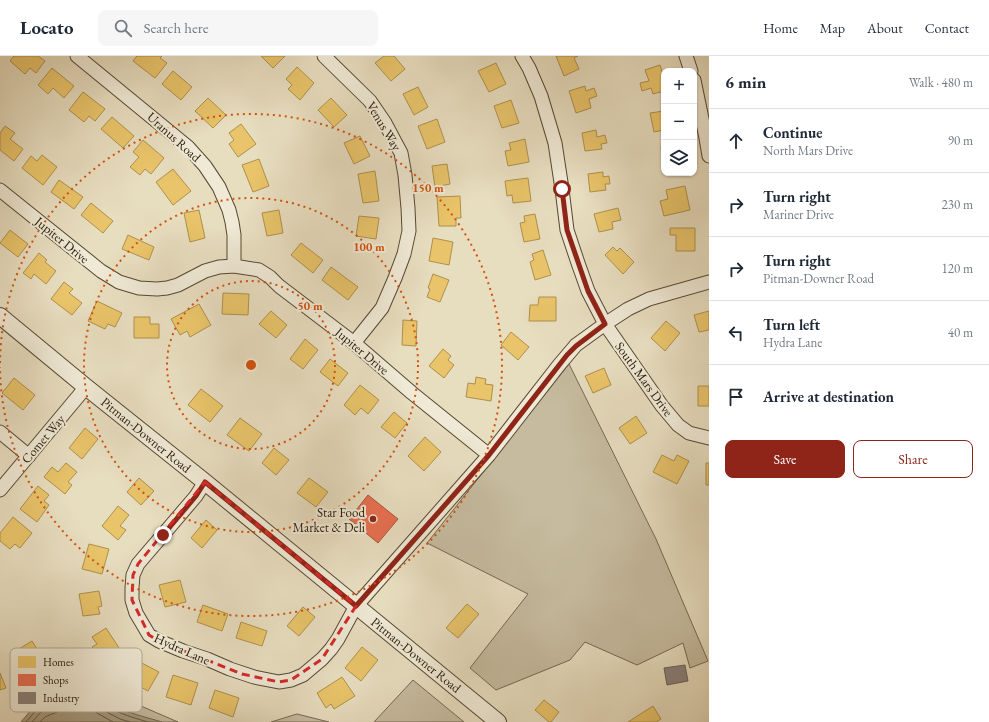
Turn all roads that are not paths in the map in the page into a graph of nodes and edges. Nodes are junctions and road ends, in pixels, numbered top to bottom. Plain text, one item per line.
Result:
1 (77, 56) edge
2 (324, 56) edge
3 (522, 56) edge
4 (686, 56) edge
5 (690, 68) edge
6 (697, 94) edge
7 (709, 156) edge
8 (0, 190) edge
9 (234, 266) junction
10 (709, 282) edge
11 (0, 316) edge
12 (605, 324) junction
13 (354, 343) junction
14 (86, 387) junction
15 (0, 432) edge
16 (709, 438) edge
17 (489, 455) junction
18 (29, 456) junction
19 (205, 482) junction
20 (0, 490) edge
21 (356, 606) junction
22 (498, 722) edge

1 - 9 street, Uranus Road
2 - 13 street, Venus Way
3 - 12 street, South Mars Drive
4 - 5 street
6 - 7 street
8 - 9 street, Jupiter Drive
9 - 13 street, Jupiter Drive
10 - 12 street, Hydra Lane
11 - 14 street, Pitman-Downer Road
12 - 16 street, South Mars Drive
12 - 17 street, Hydra Lane
13 - 17 street, Jupiter Drive
14 - 18 street, Comet Way
14 - 19 street, Pitman-Downer Road
15 - 18 street
17 - 21 street, Hydra Lane
18 - 20 street, Comet Way
19 - 21 street, Pitman-Downer Road
19 - 21 street, Hydra Lane
21 - 22 street, Pitman-Downer Road

